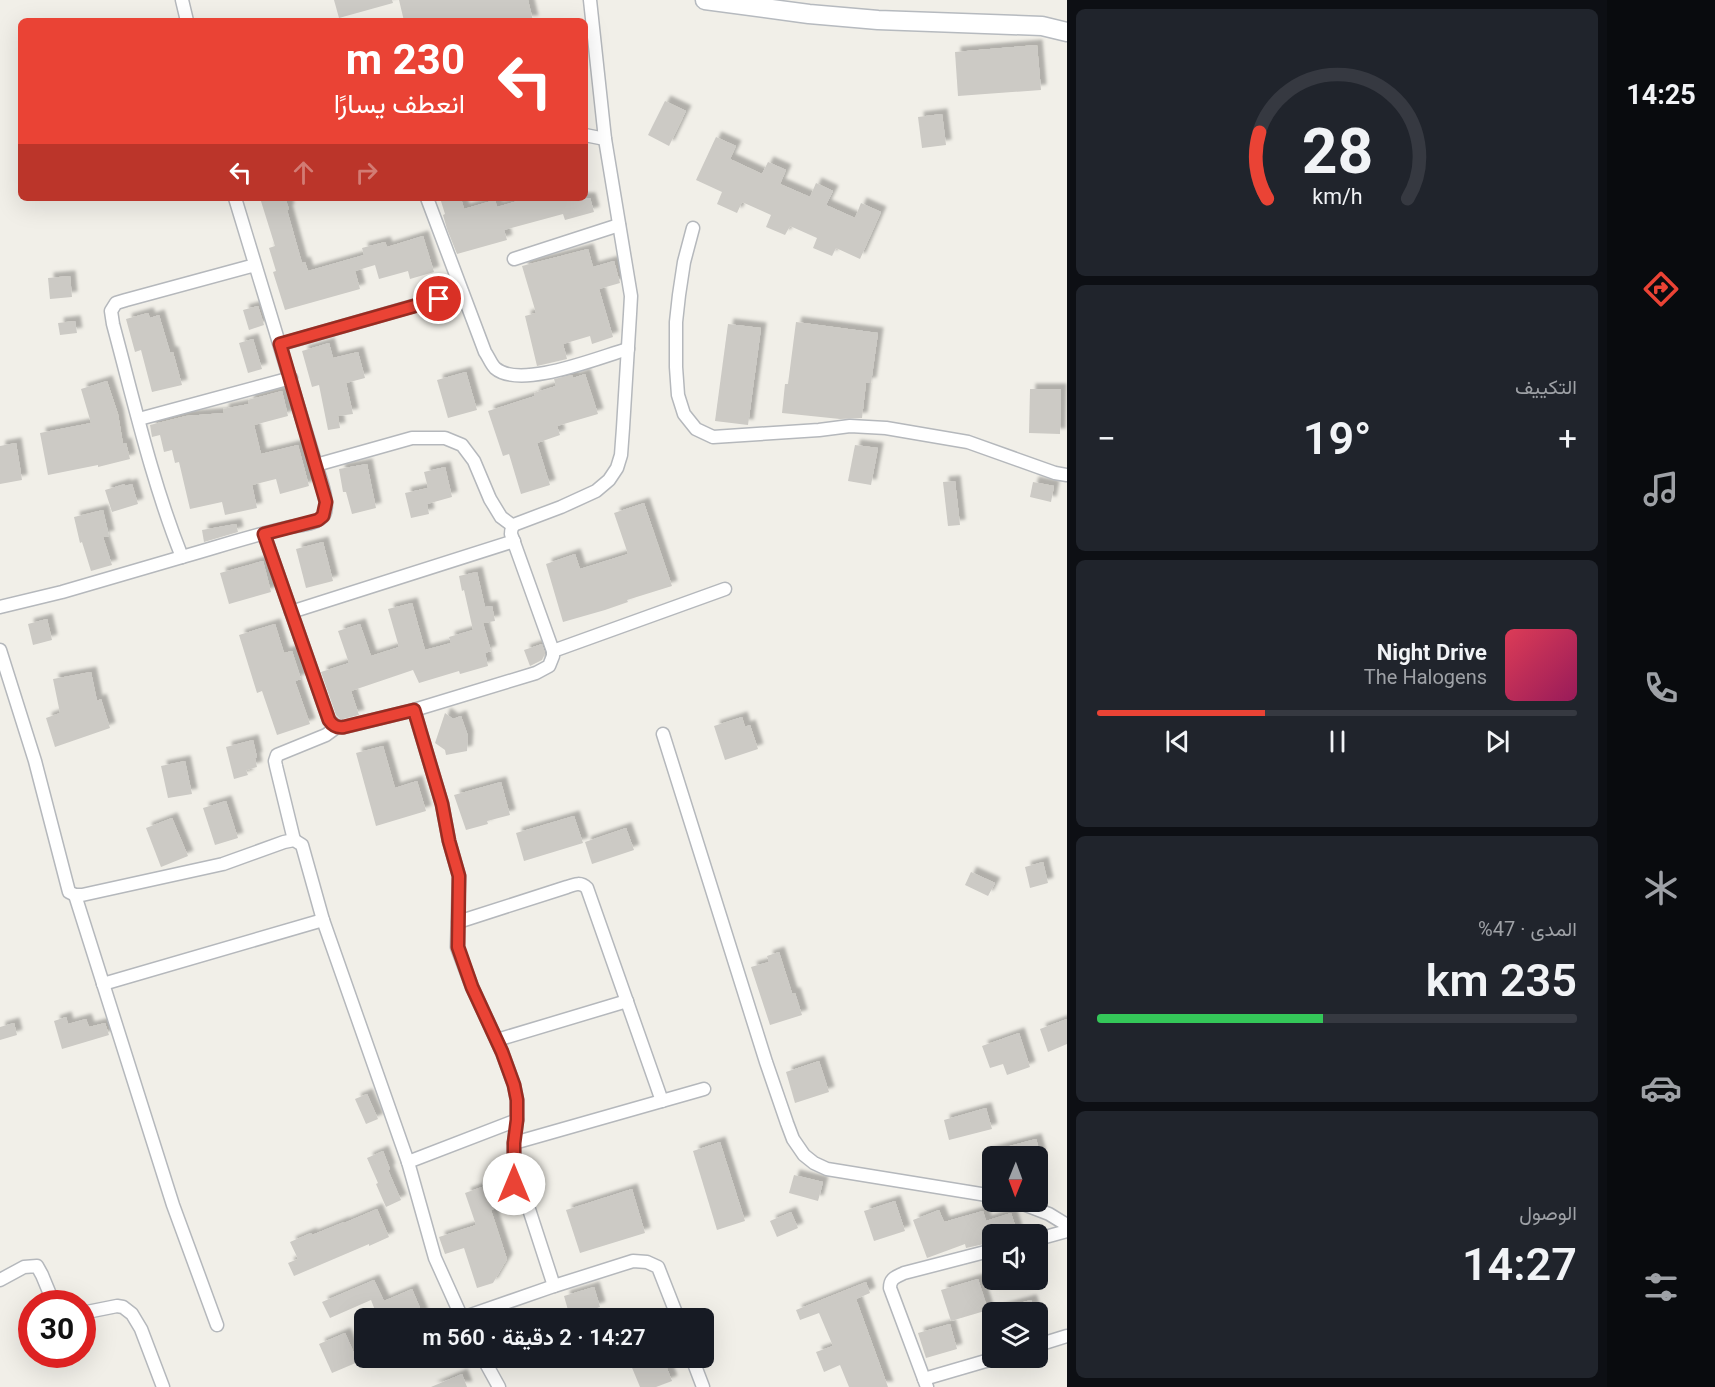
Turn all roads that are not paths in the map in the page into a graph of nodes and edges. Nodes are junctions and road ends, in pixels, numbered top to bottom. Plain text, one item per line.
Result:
1 (182, 0) edge
2 (590, 0) edge
3 (705, 0) edge
4 (187, 18) edge
5 (1067, 32) edge
6 (588, 136) edge
7 (605, 139) junction
8 (236, 201) edge
9 (429, 201) edge
10 (619, 225) junction
11 (693, 228) dead end
12 (514, 259) dead end
13 (255, 265) junction
14 (462, 292) junction
15 (280, 344) junction
16 (628, 349) junction
17 (291, 378) junction
18 (139, 420) junction
19 (316, 465) junction
20 (1067, 475) edge
21 (513, 526) junction
22 (264, 534) junction
23 (514, 541) junction
24 (182, 557) junction
25 (725, 588) dead end
26 (0, 607) edge
27 (291, 612) junction
28 (0, 650) edge
29 (553, 651) junction
30 (414, 710) junction
31 (337, 727) junction
32 (663, 734) dead end
33 (294, 840) junction
34 (75, 895) junction
35 (323, 920) junction
36 (458, 922) junction
37 (103, 984) junction
38 (627, 1001) junction
39 (497, 1040) junction
40 (704, 1089) dead end
41 (662, 1101) junction
42 (517, 1120) junction
43 (514, 1143) junction
44 (408, 1162) junction
45 (982, 1195) edge
46 (1044, 1212) edge
47 (1067, 1225) edge
48 (1067, 1231) edge
49 (1048, 1236) edge
50 (982, 1253) edge
51 (0, 1280) edge
52 (554, 1286) junction
53 (48, 1290) edge
54 (458, 1308) edge
55 (491, 1308) edge
56 (674, 1308) edge
57 (96, 1310) edge
58 (217, 1325) dead end
59 (1067, 1336) edge
60 (1048, 1342) edge
61 (982, 1363) edge
62 (489, 1368) edge
63 (696, 1368) edge
64 (925, 1383) edge
65 (163, 1387) edge
66 (499, 1387) edge
67 (703, 1387) edge

1 - 4 street
2 - 7 street
3 - 5 main road
6 - 7 street
7 - 10 street
8 - 13 street
9 - 14 street
10 - 12 street
10 - 16 street
11 - 20 street
13 - 15 street
13 - 18 street
14 - 15 street
14 - 16 street
15 - 17 street
16 - 21 street
17 - 18 street
17 - 19 street
18 - 24 street
19 - 21 street
19 - 22 street
21 - 23 street
22 - 24 street
22 - 27 street
23 - 27 street
23 - 29 street
24 - 26 street
25 - 29 street
27 - 31 street
28 - 34 street
29 - 30 street
30 - 31 street
30 - 36 street
31 - 33 street
32 - 45 street
33 - 34 street
33 - 35 street
34 - 37 street
35 - 37 street
35 - 44 street
36 - 38 street
36 - 39 street
37 - 58 street
38 - 39 street
38 - 41 street
39 - 42 street
40 - 41 street
41 - 43 street
42 - 43 street
42 - 44 street
43 - 52 street
44 - 54 street
46 - 47 street
48 - 49 street
50 - 64 street
51 - 53 street
52 - 55 street
52 - 56 street
57 - 65 street
59 - 60 street
61 - 64 street
62 - 66 street
63 - 67 street

